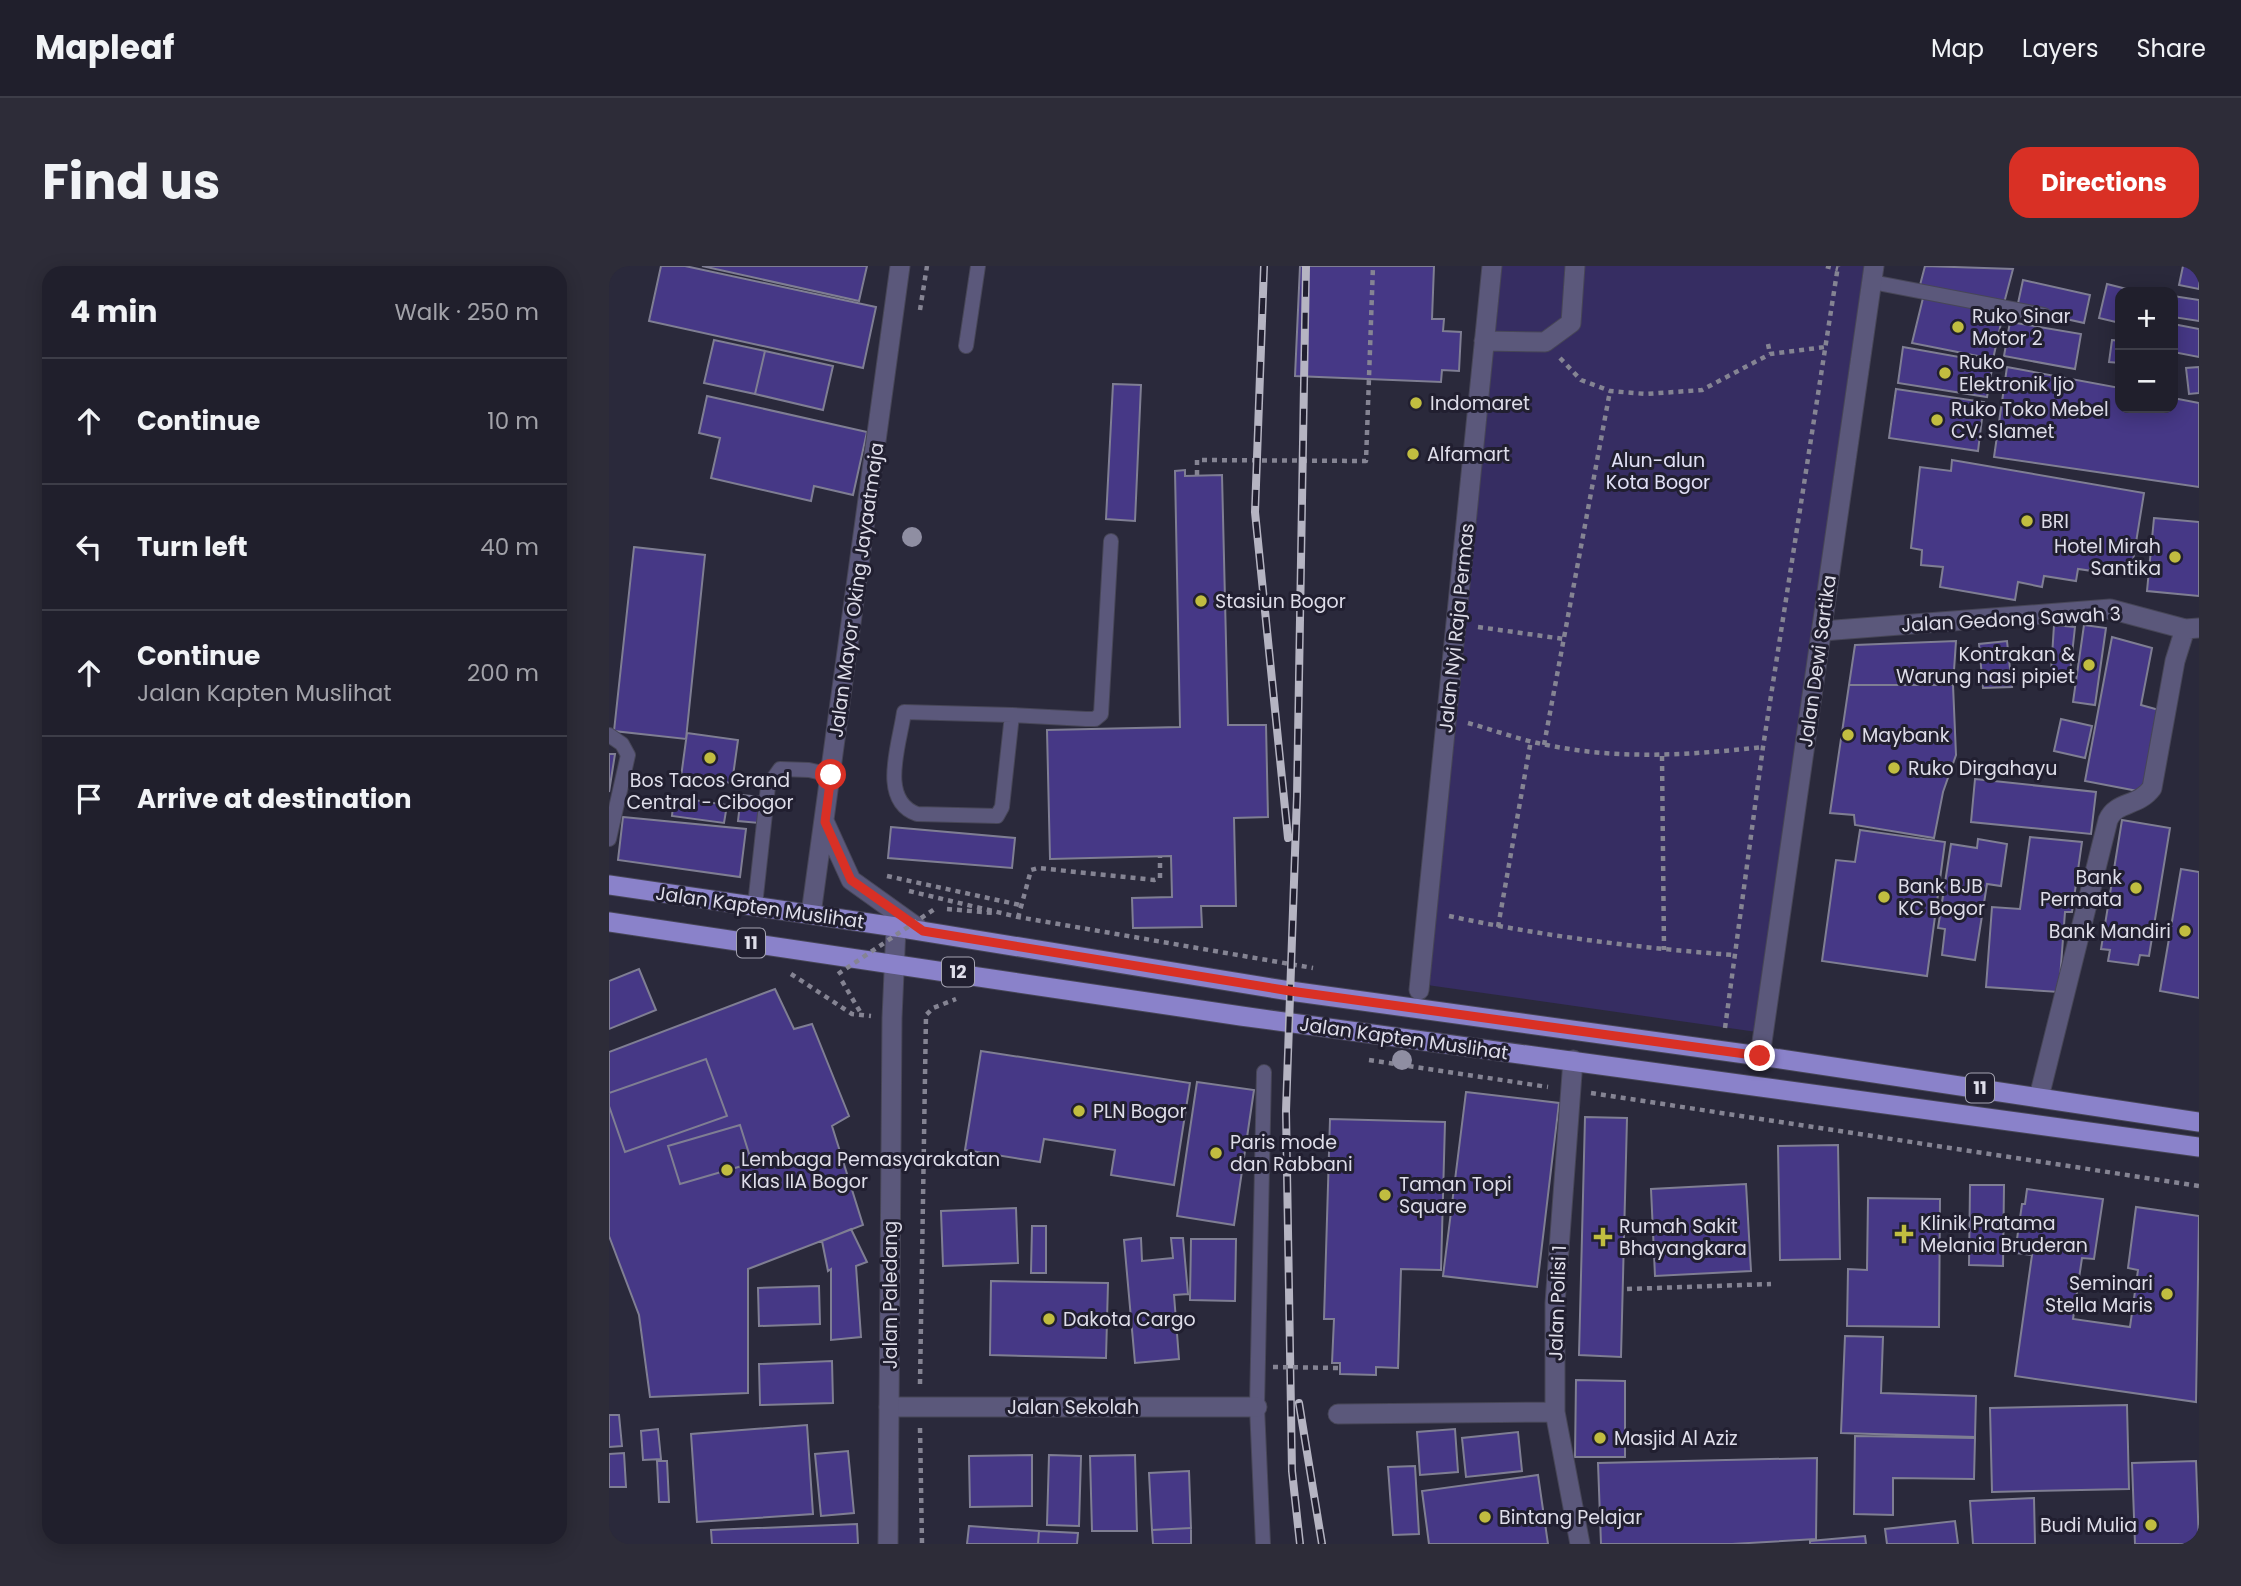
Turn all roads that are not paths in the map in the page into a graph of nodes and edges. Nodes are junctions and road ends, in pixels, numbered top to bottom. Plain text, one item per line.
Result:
1 (900, 266) edge
2 (978, 266) edge
3 (1492, 266) edge
4 (1575, 266) edge
5 (1873, 274) edge
6 (2044, 315) dead end
7 (1484, 341) junction
8 (965, 346) dead end
9 (1111, 541) dead end
10 (2192, 628) edge
11 (1822, 631) junction
12 (1012, 715) junction
13 (609, 735) edge
14 (831, 775) junction
15 (825, 822) junction
16 (609, 839) edge
17 (609, 885) edge
18 (755, 905) junction
19 (811, 914) junction
20 (609, 922) edge
21 (896, 927) junction
22 (923, 931) junction
23 (1013, 946) joint
24 (894, 963) junction
25 (1022, 982) joint
26 (1419, 990) dead end
27 (1760, 1056) junction
28 (1573, 1060) junction
29 (1264, 1072) dead end
30 (2039, 1097) junction
31 (2199, 1122) edge
32 (2199, 1147) edge
33 (889, 1407) junction
34 (1257, 1407) junction
35 (1555, 1412) junction
36 (1338, 1414) dead end
37 (888, 1544) edge
38 (1263, 1544) edge
39 (1580, 1544) edge

1 - 14 street, Jalan Mayor Oking Jayaatmaja
2 - 8 lane
3 - 7 street, Jalan Nyi Raja Permas
4 - 7 street
5 - 6 lane
5 - 11 street, Jalan Dewi Sartika
7 - 26 street, Jalan Nyi Raja Permas
9 - 12 lane
10 - 11 street, Jalan Gedong Sawah 3
10 - 30 street
11 - 27 street, Jalan Dewi Sartika
12 - 12 lane
13 - 16 lane
14 - 15 street, Jalan Mayor Oking Jayaatmaja
14 - 18 lane
15 - 19 street, Jalan Mayor Oking Jayaatmaja
15 - 22 street
17 - 18 main road, Jalan Kapten Muslihat / 11
18 - 19 main road, Jalan Kapten Muslihat / 11
19 - 21 main road, Jalan Kapten Muslihat / 12
20 - 24 main road, Jalan Kapten Muslihat / 11
21 - 22 main road, Jalan Kapten Muslihat / 12
21 - 24 street, Jalan Paledang
22 - 23 main road, Jalan Kapten Muslihat / 12
23 - 27 main road, Jalan Kapten Muslihat / 11
24 - 25 main road, Jalan Kapten Muslihat / 12
24 - 33 street, Jalan Paledang
25 - 28 main road, Jalan Kapten Muslihat / 11
27 - 30 main road, Jalan Kapten Muslihat / 11
28 - 32 main road, Jalan Kapten Muslihat / 11
28 - 35 street, Jalan Polisi 1
29 - 34 lane
30 - 31 main road, Jalan Kapten Muslihat / 11
33 - 34 street, Jalan Sekolah
33 - 37 street, Jalan Paledang
34 - 38 lane
35 - 36 street
35 - 39 street, Jalan Polisi 1

